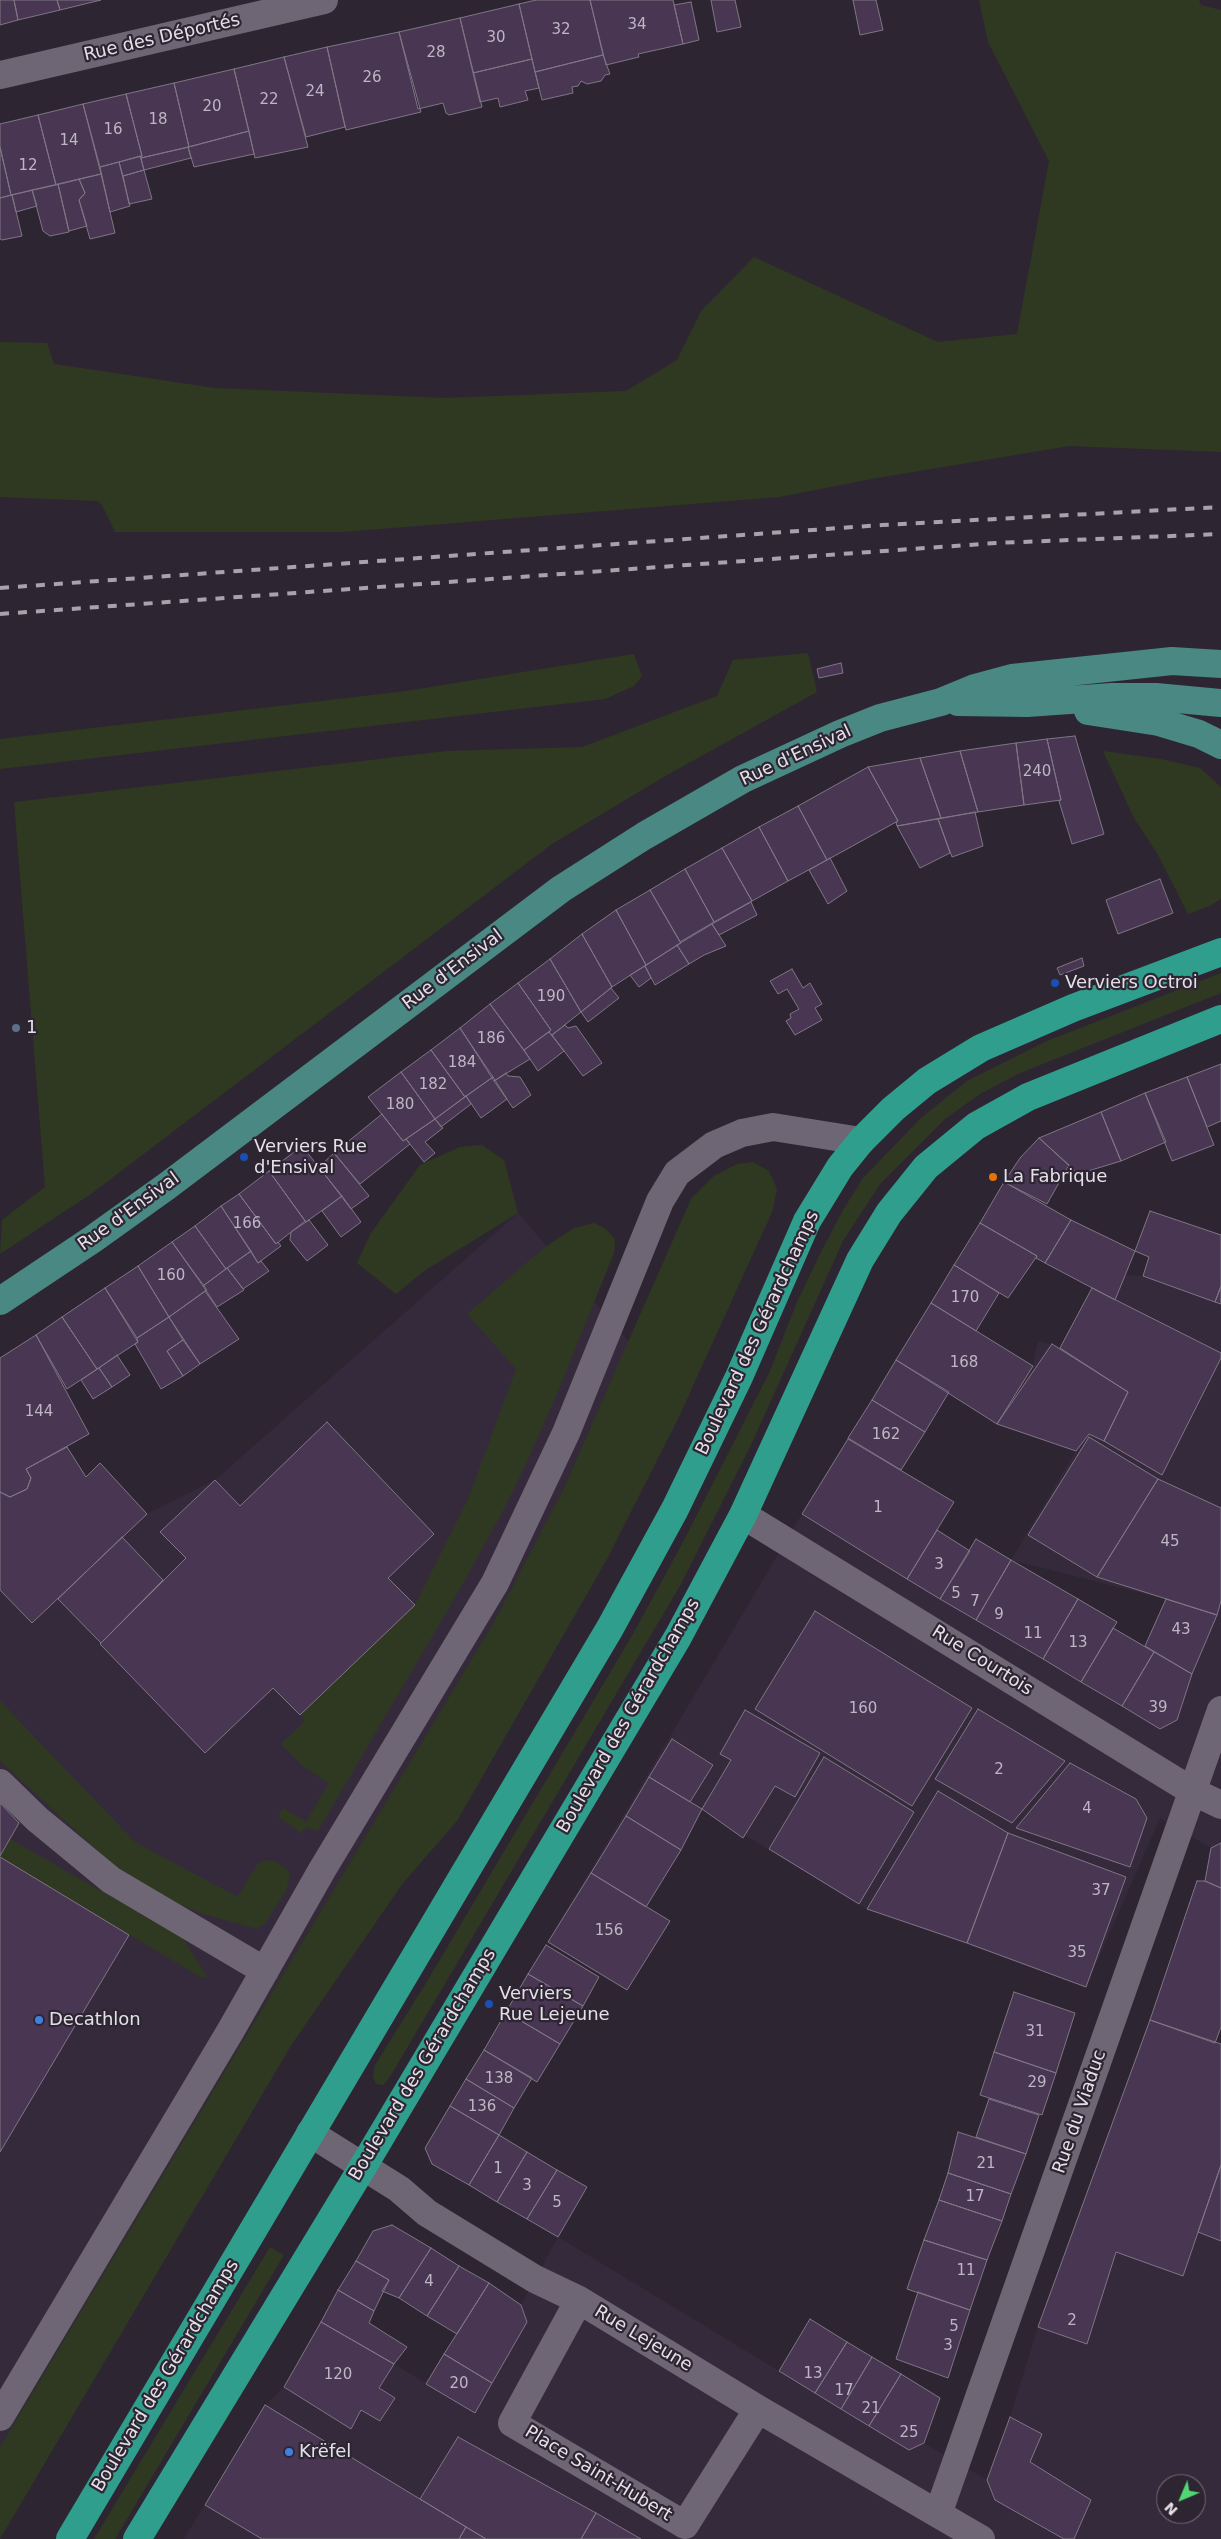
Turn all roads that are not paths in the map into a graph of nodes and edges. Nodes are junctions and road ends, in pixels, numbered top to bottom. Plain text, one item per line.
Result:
1 (324, 0) edge
2 (0, 75) edge
3 (1221, 664) edge
4 (942, 702) junction
5 (1221, 702) edge
6 (1027, 703) junction
7 (1221, 745) edge
8 (1221, 952) edge
9 (1221, 1019) edge
10 (861, 1141) junction
11 (0, 1301) edge
12 (744, 1515) junction
13 (1221, 1710) edge
14 (0, 1783) edge
15 (1192, 1791) junction
16 (1221, 1805) edge
17 (265, 1971) junction
18 (310, 2133) junction
19 (364, 2165) junction
20 (579, 2300) junction
21 (758, 2409) junction
22 (0, 2417) edge
23 (938, 2514) junction
24 (70, 2539) edge
25 (138, 2539) edge
26 (981, 2539) edge

1 - 2 street, Rue des Déportés
3 - 4 main road, Rue d'Ensival
4 - 6 main road, Rue d'Ensival
4 - 11 main road, Rue d'Ensival
5 - 6 main road, Rue d'Ensival
6 - 7 main road
8 - 10 highway, Boulevard des Gérardchamps
9 - 12 highway, Boulevard des Gérardchamps
10 - 17 street
10 - 18 highway, Boulevard des Gérardchamps
12 - 15 street, Rue Courtois
12 - 19 highway, Boulevard des Gérardchamps
13 - 15 street, Rue du Viaduc
14 - 17 street
15 - 16 street, Rue Courtois
15 - 23 street, Rue du Viaduc
17 - 22 street
18 - 19 street, Rue Lejeune
18 - 24 highway, Boulevard des Gérardchamps
19 - 20 street, Rue Lejeune
19 - 25 highway, Boulevard des Gérardchamps
20 - 21 street, Rue Lejeune
20 - 21 street, Place Saint-Hubert
21 - 23 street, Rue Lejeune
23 - 26 street, Rue Lejeune

